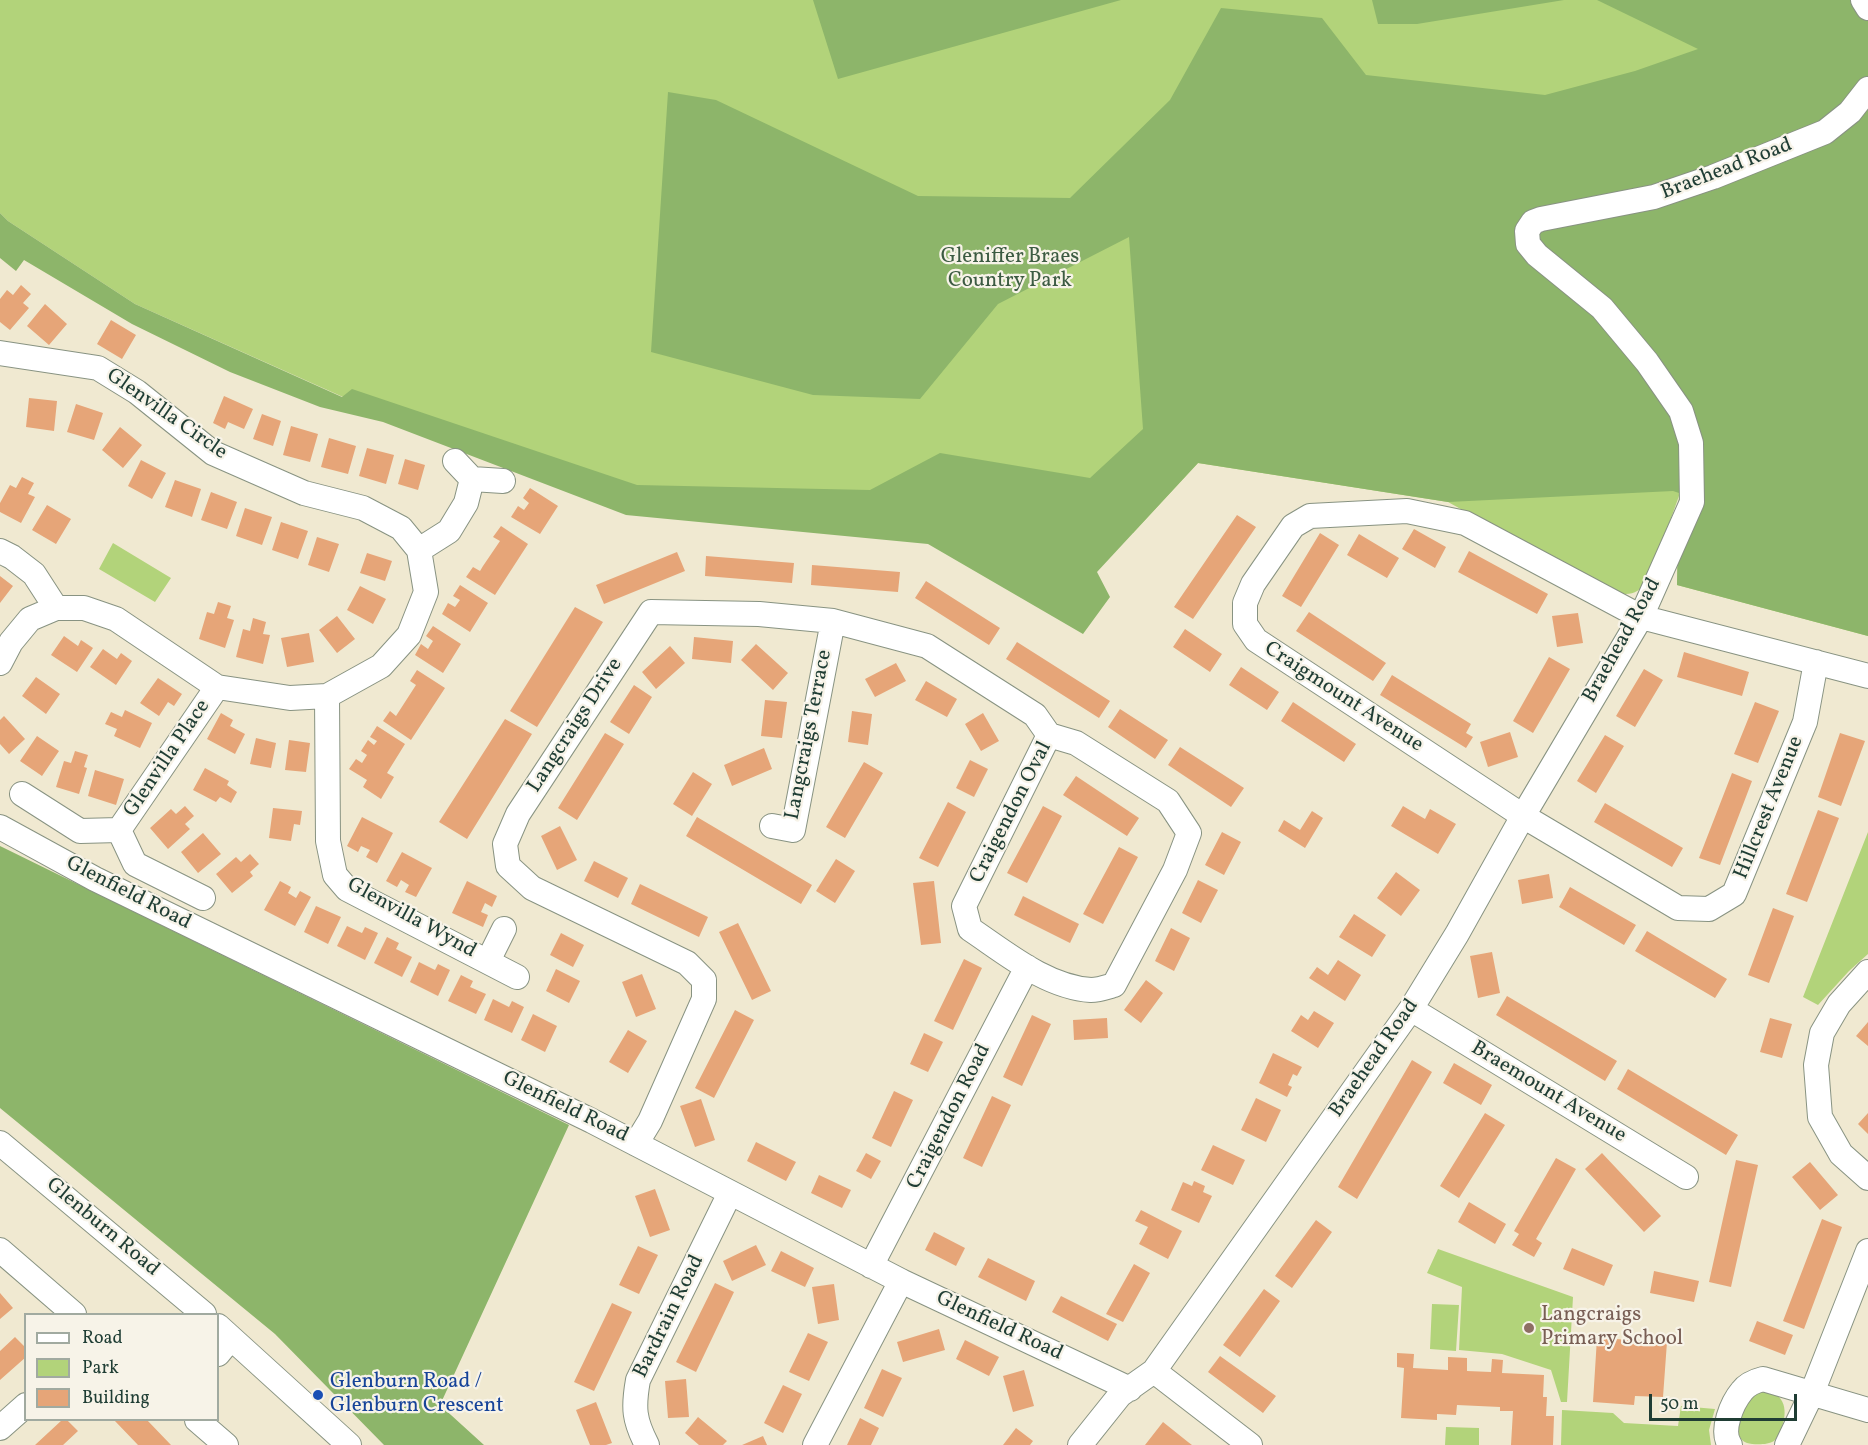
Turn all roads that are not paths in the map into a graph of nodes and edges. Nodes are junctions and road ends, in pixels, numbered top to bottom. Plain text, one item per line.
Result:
1 (1863, 0) edge
2 (1868, 8) edge
3 (1868, 89) edge
4 (0, 353) edge
5 (455, 461) dead end
6 (472, 479) junction
7 (503, 481) dead end
8 (0, 550) edge
9 (419, 550) junction
10 (56, 608) junction
11 (1641, 616) junction
12 (833, 621) junction
13 (1816, 662) junction
14 (0, 663) edge
15 (1868, 676) edge
16 (217, 687) junction
17 (327, 696) junction
18 (1049, 735) junction
19 (22, 794) dead end
20 (1523, 816) junction
21 (772, 826) dead end
22 (0, 827) edge
23 (120, 830) junction
24 (203, 898) dead end
25 (504, 929) dead end
26 (488, 961) junction
27 (1027, 967) junction
28 (1868, 972) edge
29 (517, 977) dead end
30 (1411, 1009) junction
31 (0, 1143) edge
32 (636, 1144) junction
33 (1686, 1177) dead end
34 (1868, 1178) edge
35 (730, 1193) junction
36 (0, 1250) edge
37 (1868, 1251) edge
38 (871, 1266) junction
39 (901, 1281) junction
40 (73, 1313) edge
41 (203, 1313) edge
42 (222, 1339) edge
43 (1154, 1371) junction
44 (1130, 1389) junction
45 (1812, 1393) junction
46 (24, 1407) edge
47 (1868, 1410) edge
48 (199, 1421) edge
49 (0, 1428) edge
50 (226, 1445) edge
51 (349, 1445) edge
52 (648, 1445) edge
53 (814, 1445) edge
54 (1080, 1445) edge
55 (1250, 1445) edge
56 (1730, 1445) edge
57 (1787, 1445) edge

1 - 2 street
3 - 11 street, Braehead Road
4 - 9 street, Glenvilla Circle
5 - 6 street
6 - 7 street
6 - 9 street
8 - 10 street
9 - 17 street
10 - 14 street
10 - 16 street
11 - 13 street
11 - 20 street, Braehead Road
11 - 20 street, Craigmount Avenue
12 - 18 street, Langcraigs Drive
12 - 21 street, Langcraigs Terrace
12 - 32 street, Langcraigs Drive
13 - 15 street
13 - 20 street, Hillcrest Avenue
16 - 17 street
16 - 23 street, Glenvilla Place
17 - 26 street, Glenvilla Wynd
18 - 27 street, Craigendon Oval
18 - 27 street, Craigendon Oval
19 - 23 street, Glenvilla Place
20 - 30 street, Braehead Road
22 - 32 street, Glenfield Road
23 - 24 street, Glenvilla Place
25 - 26 street, Glenvilla Wynd
26 - 29 street, Glenvilla Wynd
27 - 38 street, Craigendon Road
28 - 34 street
30 - 33 street, Braemount Avenue
30 - 43 street, Braehead Road
31 - 41 street, Glenburn Road
32 - 35 street, Glenfield Road
35 - 38 street, Glenfield Road
35 - 52 street, Bardrain Road
36 - 40 street
37 - 45 street
38 - 39 street, Glenfield Road
39 - 44 street, Glenfield Road
39 - 53 street
42 - 51 street
43 - 44 street, Braehead Road
43 - 55 street
44 - 54 street, Braehead Road
45 - 47 street
45 - 56 street
45 - 57 street
46 - 49 street
48 - 50 street

